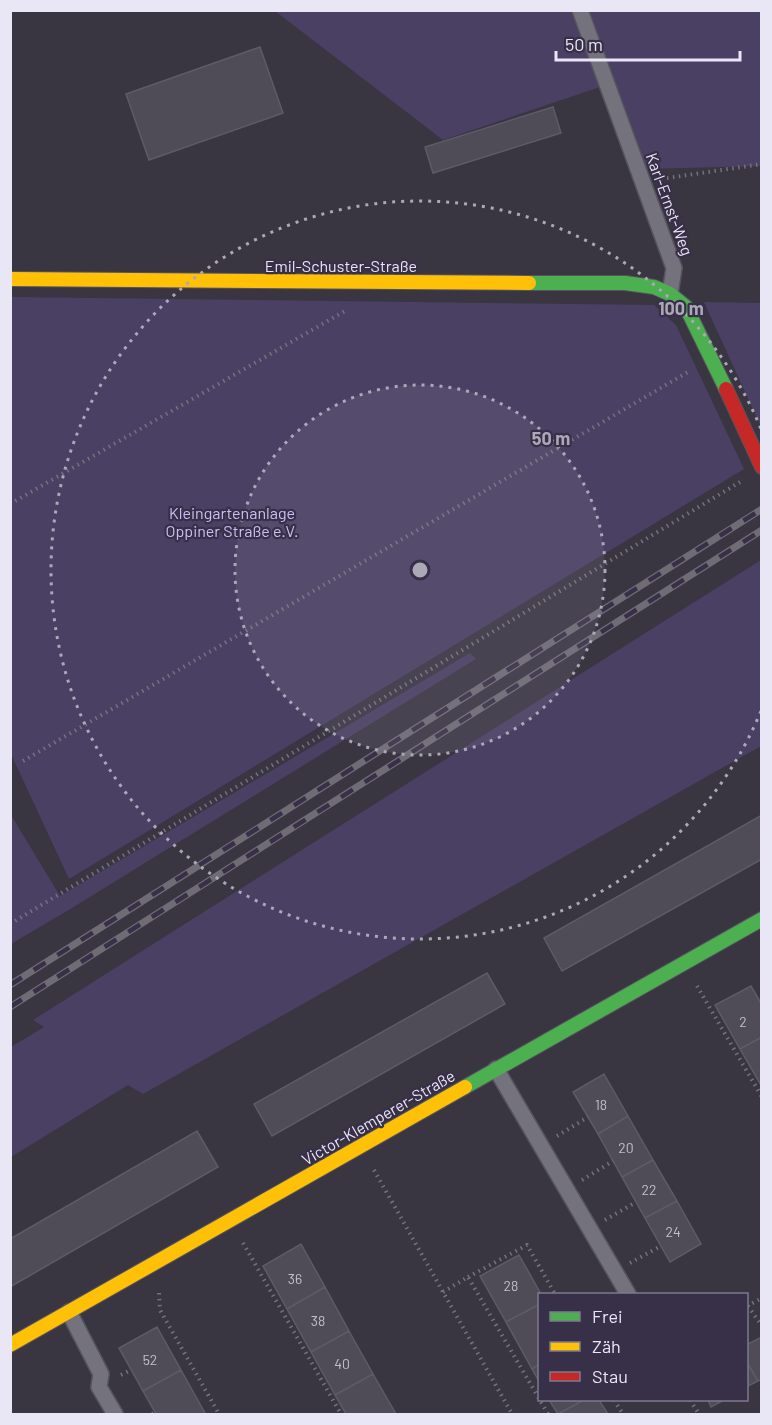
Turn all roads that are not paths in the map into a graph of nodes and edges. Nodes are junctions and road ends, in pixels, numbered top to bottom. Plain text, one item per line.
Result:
1 (580, 10) edge
2 (10, 279) edge
3 (670, 294) junction
4 (762, 467) edge
5 (762, 919) edge
6 (496, 1069) junction
7 (627, 1293) edge
8 (69, 1312) junction
9 (10, 1345) edge
10 (115, 1414) edge

1 - 3 lane, Karl-Ernst-Weg
2 - 3 street, Emil-Schuster-Straße
3 - 4 street
5 - 6 street, Victor-Klemperer-Straße
6 - 7 lane
6 - 8 street, Victor-Klemperer-Straße
8 - 9 street, Victor-Klemperer-Straße
8 - 10 lane

